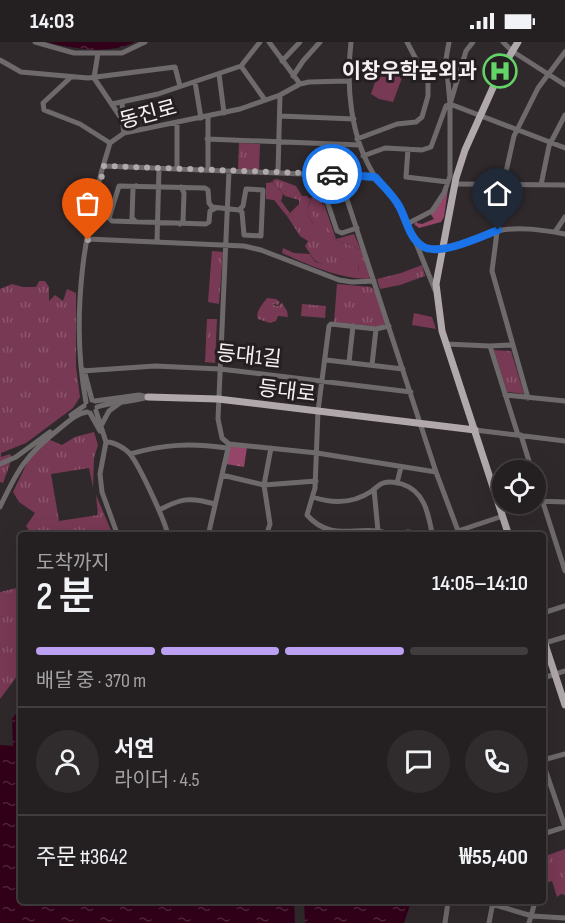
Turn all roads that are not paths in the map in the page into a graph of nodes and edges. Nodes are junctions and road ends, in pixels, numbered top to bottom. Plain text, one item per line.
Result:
1 (35, 42) edge
2 (145, 42) edge
3 (260, 42) edge
4 (269, 42) edge
5 (300, 42) edge
6 (320, 42) edge
7 (351, 42) edge
8 (415, 42) edge
9 (449, 42) edge
10 (473, 42) edge
11 (503, 42) edge
12 (518, 42) edge
13 (408, 44) edge
14 (254, 45) edge
15 (512, 51) junction
16 (565, 52) edge
17 (98, 53) junction
18 (0, 60) edge
19 (282, 61) junction
20 (241, 66) junction
21 (219, 74) junction
22 (548, 75) junction
23 (293, 76) junction
24 (70, 78) junction
25 (94, 78) junction
26 (347, 81) junction
27 (195, 82) junction
28 (300, 84) junction
29 (180, 86) junction
30 (565, 86) edge
31 (280, 95) junction
32 (265, 100) junction
33 (122, 102) junction
34 (112, 104) junction
35 (450, 105) junction
36 (224, 112) junction
37 (565, 115) edge
38 (280, 116) junction
39 (208, 117) junction
40 (479, 117) junction
41 (121, 118) junction
42 (201, 118) junction
43 (354, 119) junction
44 (177, 123) junction
45 (517, 130) junction
46 (124, 133) junction
47 (207, 139) junction
48 (280, 141) junction
49 (358, 142) junction
50 (551, 142) junction
51 (111, 143) junction
52 (565, 148) edge
53 (408, 149) junction
54 (363, 156) junction
55 (104, 166) junction
56 (449, 167) junction
57 (159, 168) junction
58 (177, 169) junction
59 (459, 169) junction
60 (208, 170) junction
61 (229, 171) junction
62 (278, 172) junction
63 (318, 174) junction
64 (339, 175) junction
65 (375, 177) junction
66 (451, 183) junction
67 (503, 185) junction
68 (542, 185) junction
69 (565, 185) edge
70 (136, 186) junction
71 (159, 187) junction
72 (181, 187) junction
73 (216, 208) junction
74 (228, 210) junction
75 (238, 210) junction
76 (565, 217) edge
77 (136, 222) junction
78 (158, 223) junction
79 (180, 224) junction
80 (407, 224) junction
81 (357, 228) junction
82 (498, 230) junction
83 (555, 232) junction
84 (565, 234) edge
85 (415, 239) junction
86 (88, 240) junction
87 (157, 242) junction
88 (227, 244) junction
89 (442, 248) junction
90 (374, 281) junction
91 (438, 296) junction
92 (353, 326) junction
93 (389, 326) junction
94 (376, 329) junction
95 (446, 344) junction
96 (512, 345) junction
97 (490, 346) junction
98 (326, 360) junction
99 (349, 362) junction
100 (372, 365) junction
101 (83, 369) junction
102 (220, 369) junction
103 (403, 369) junction
104 (322, 381) junction
105 (87, 388) junction
106 (411, 392) junction
107 (505, 395) junction
108 (148, 397) junction
109 (528, 398) junction
110 (107, 399) junction
111 (218, 399) junction
112 (565, 401) edge
113 (123, 402) junction
114 (91, 407) junction
115 (318, 411) junction
116 (75, 416) junction
117 (421, 424) junction
118 (99, 426) junction
119 (474, 430) junction
120 (519, 435) junction
121 (105, 439) junction
122 (565, 441) edge
123 (228, 446) junction
124 (271, 448) junction
125 (317, 453) junction
126 (130, 454) junction
127 (528, 460) edge
128 (0, 464) edge
129 (401, 467) junction
130 (436, 472) junction
131 (222, 475) junction
132 (492, 479) edge
133 (316, 480) junction
134 (396, 483) junction
135 (264, 485) junction
136 (374, 489) junction
137 (313, 497) junction
138 (546, 501) edge
139 (565, 502) edge
140 (215, 504) junction
141 (0, 507) edge
142 (159, 510) junction
143 (544, 514) edge
144 (503, 516) joint
145 (378, 531) junction
146 (116, 532) edge
147 (167, 532) edge
148 (209, 532) edge
149 (267, 532) edge
150 (342, 532) edge
151 (369, 532) edge
152 (381, 532) edge
153 (433, 532) edge
154 (459, 532) edge
155 (462, 532) edge
156 (508, 532) edge
157 (564, 567) edge
158 (565, 606) edge
159 (546, 612) edge
160 (565, 637) edge
161 (546, 641) edge
162 (546, 647) edge
163 (565, 671) edge
164 (555, 674) junction
165 (546, 677) edge
166 (565, 705) edge
167 (565, 754) edge
168 (546, 761) edge
169 (546, 771) edge
170 (565, 827) edge
171 (546, 833) edge
172 (448, 904) edge
173 (493, 904) edge
174 (499, 904) edge
175 (535, 904) edge
176 (532, 916) junction
177 (565, 918) edge
178 (445, 923) edge
179 (489, 923) edge
180 (529, 923) edge

1 - 17 street
2 - 17 street
3 - 14 street
4 - 19 street
5 - 19 street
6 - 23 street
7 - 26 street
8 - 13 street
9 - 35 street
10 - 35 street
11 - 15 street
12 - 15 main road
13 - 49 street
14 - 20 street
15 - 22 street
15 - 40 main road
16 - 22 street
17 - 25 street
18 - 24 street
19 - 23 street
20 - 21 street
20 - 32 street
21 - 27 street
21 - 36 street
22 - 30 street
22 - 45 street
23 - 28 street
24 - 25 street
24 - 51 street
25 - 29 street
25 - 34 street
26 - 28 street, 동진로
26 - 43 street
27 - 29 street
27 - 42 street
28 - 31 street, 동진로
29 - 33 street
31 - 32 street, 동진로
31 - 38 street
32 - 36 street, 동진로
33 - 34 street
33 - 41 street
34 - 41 street
35 - 40 street
35 - 53 street
35 - 56 street
36 - 39 street, 동진로
37 - 50 street
38 - 43 street
38 - 48 street
39 - 42 street, 동진로
39 - 47 street
40 - 45 street
40 - 59 main road
41 - 46 street
42 - 44 street, 동진로
43 - 49 street
44 - 46 street, 동진로
44 - 58 street
45 - 50 street
45 - 67 street
46 - 51 street, 동진로
47 - 48 street
47 - 60 street
48 - 49 street
48 - 62 street
49 - 54 street
50 - 52 street
50 - 68 street
51 - 55 street, 동진로
53 - 54 street
53 - 66 street
54 - 65 street
55 - 57 street
55 - 86 street, 동진로
56 - 59 street
56 - 66 street
57 - 58 street
57 - 71 street
58 - 60 street
59 - 66 main road
60 - 61 street
61 - 62 street
61 - 74 street
62 - 63 street
63 - 64 street
63 - 81 street
64 - 65 street
64 - 81 street
65 - 80 street
66 - 67 street
66 - 80 street
66 - 89 main road
67 - 68 street
67 - 82 street
68 - 69 street
70 - 71 street
70 - 77 street
70 - 77 street
71 - 72 street
71 - 78 street
72 - 73 street
72 - 79 street
73 - 74 street
73 - 79 street
74 - 75 street
74 - 88 street
75 - 75 street
76 - 83 street
77 - 78 street
78 - 79 street
78 - 87 street
80 - 85 street
81 - 90 street
82 - 83 street
82 - 89 street
82 - 96 street
83 - 84 street
85 - 89 street
85 - 91 street
86 - 87 street
86 - 101 street, 동진로
87 - 88 street
88 - 90 street
88 - 102 street
89 - 91 main road
90 - 93 street
91 - 95 main road
92 - 94 street
92 - 98 street
92 - 99 street
93 - 94 street
93 - 103 street
94 - 100 street
95 - 97 street
95 - 119 main road
96 - 97 street
96 - 109 street
97 - 107 street
98 - 99 street
98 - 104 street
99 - 100 street
100 - 103 street
101 - 102 street, 등대1길
101 - 105 street
101 - 114 street
102 - 104 street, 등대1길
102 - 111 street
103 - 106 street
104 - 106 street, 등대1길
104 - 115 street
105 - 110 street
105 - 114 street
106 - 117 street
107 - 109 street
107 - 120 street
108 - 110 street
108 - 111 main road, 등대로
108 - 113 street
109 - 112 street
110 - 114 street
111 - 115 main road, 등대로
111 - 123 street
113 - 114 street
113 - 118 street
114 - 116 street
114 - 118 street
114 - 128 street
115 - 117 main road, 등대로
115 - 125 street
116 - 118 street
116 - 141 street
117 - 119 main road, 등대로
117 - 130 street
118 - 121 street
119 - 120 street
119 - 132 main road
120 - 122 street
120 - 127 street
121 - 126 street
121 - 146 street
123 - 124 street
123 - 126 street
123 - 131 street
124 - 125 street
124 - 135 street
125 - 129 street
125 - 133 street
126 - 142 street
129 - 130 street
129 - 134 street
130 - 154 street
131 - 135 street
131 - 140 street
133 - 135 street
133 - 137 street
134 - 136 street
134 - 153 street
135 - 149 street
136 - 137 street
136 - 145 street
137 - 150 street
138 - 139 street
140 - 142 street
140 - 148 street
142 - 147 street
143 - 157 street
144 - 155 street
144 - 156 main road
145 - 151 street
145 - 152 street
158 - 159 street
160 - 161 street
162 - 164 main road
163 - 164 street
164 - 165 street
164 - 166 main road
167 - 168 street
169 - 170 street
170 - 171 street
172 - 178 street
173 - 179 street
174 - 176 street
175 - 176 street
176 - 177 street
176 - 180 street

